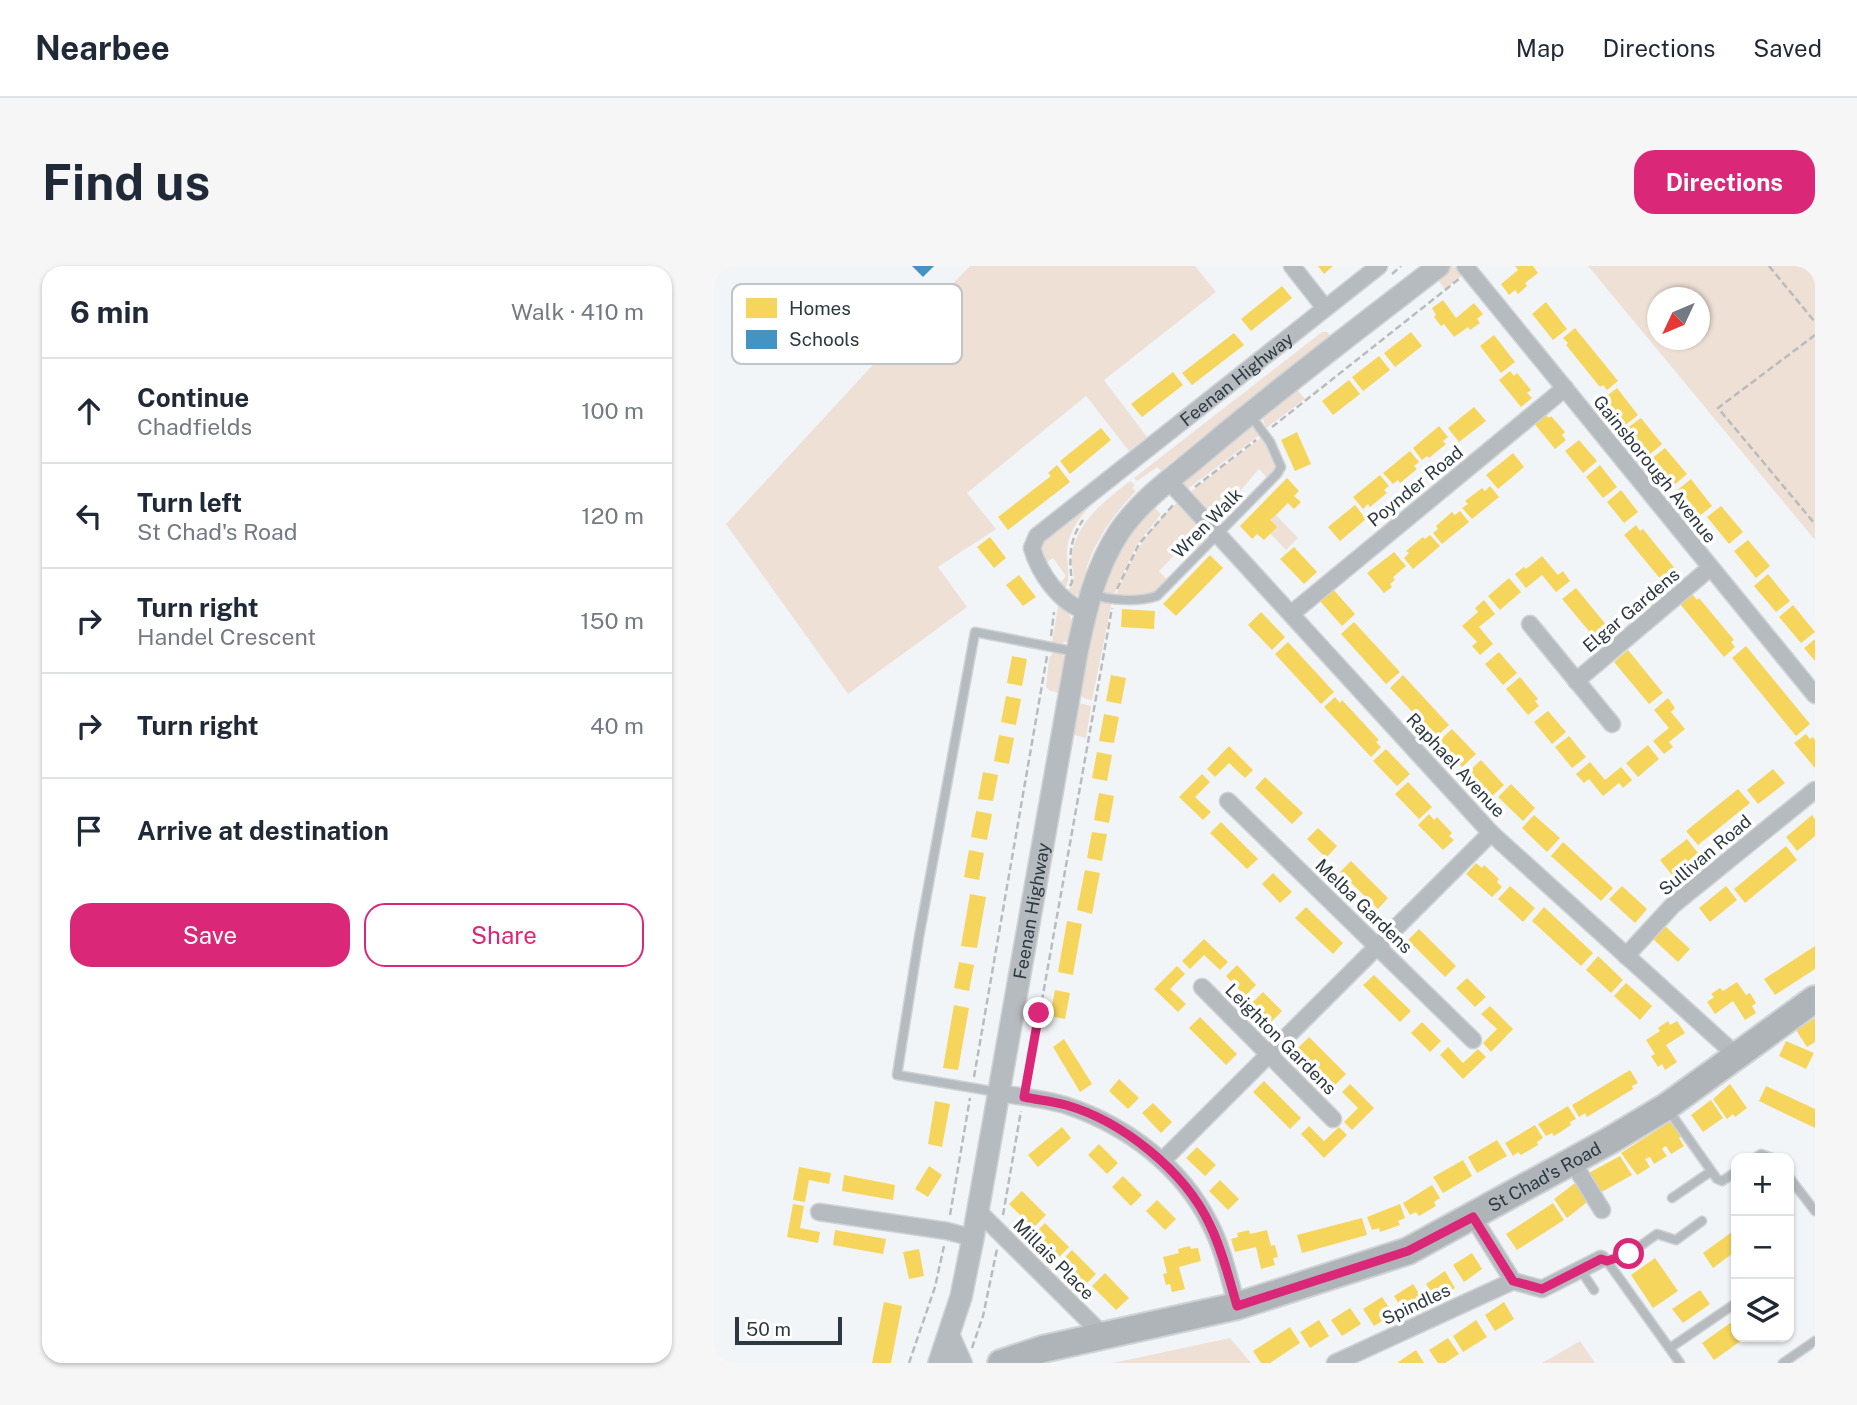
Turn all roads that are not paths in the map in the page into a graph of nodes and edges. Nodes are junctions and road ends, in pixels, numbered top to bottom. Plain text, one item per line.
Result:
1 (1292, 266) edge
2 (1439, 266) edge
3 (1467, 268) edge
4 (1386, 270) edge
5 (1325, 308) junction
6 (1564, 388) junction
7 (1249, 414) junction
8 (1168, 480) junction
9 (1218, 534) junction
10 (1710, 568) junction
11 (1088, 602) junction
12 (1291, 614) junction
13 (1530, 624) dead end
14 (1077, 652) junction
15 (1576, 681) junction
16 (1815, 695) edge
17 (1612, 723) dead end
18 (1815, 790) edge
19 (1228, 801) dead end
20 (1492, 833) junction
21 (1378, 946) junction
22 (1626, 956) junction
23 (1202, 988) dead end
24 (1815, 999) edge
25 (1473, 1040) dead end
26 (1269, 1055) junction
27 (1737, 1056) junction
28 (999, 1093) junction
29 (1666, 1107) junction
30 (1334, 1119) dead end
31 (1162, 1161) junction
32 (1572, 1161) junction
33 (1710, 1172) junction
34 (1731, 1175) edge
35 (1794, 1184) edge
36 (1672, 1198) dead end
37 (1602, 1210) dead end
38 (978, 1211) junction
39 (1815, 1211) edge
40 (819, 1212) dead end
41 (1473, 1217) junction
42 (1702, 1221) dead end
43 (973, 1238) junction
44 (1604, 1260) junction
45 (1580, 1269) junction
46 (1513, 1281) junction
47 (1594, 1290) dead end
48 (1237, 1306) junction
49 (1731, 1306) edge
50 (1103, 1335) junction
51 (949, 1336) junction
52 (1815, 1341) edge
53 (1670, 1348) junction
54 (967, 1359) edge
55 (939, 1363) edge
56 (1001, 1363) edge
57 (1335, 1363) edge
58 (1680, 1363) edge
59 (1783, 1363) edge

1 - 5 street
2 - 7 street, Feenan Highway
3 - 6 street, Gainsborough Avenue
4 - 5 street, Feenan Highway
5 - 11 street, Feenan Highway
6 - 10 street, Gainsborough Avenue
6 - 12 street, Poynder Road
7 - 8 street, Feenan Highway
7 - 9 lane, Wren Walk
8 - 9 street, Raphael Avenue
8 - 11 street, Feenan Highway
9 - 11 lane, Wren Walk
9 - 12 street, Raphael Avenue
10 - 15 street, Elgar Gardens
10 - 16 street, Gainsborough Avenue
11 - 14 street, Feenan Highway
12 - 20 street, Raphael Avenue
13 - 15 street
14 - 28 street, Feenan Highway
14 - 28 lane
15 - 17 street
18 - 22 street, Sullivan Road
19 - 21 street, Melba Gardens
20 - 21 street
20 - 22 street, Raphael Avenue
21 - 25 street, Melba Gardens
21 - 26 street
22 - 27 street, Raphael Avenue
23 - 26 street, Leighton Gardens
24 - 27 main road, St Chad's Road
26 - 30 street, Leighton Gardens
26 - 31 street
27 - 29 main road, St Chad's Road
28 - 31 street
28 - 38 street, Feenan Highway
29 - 32 main road, St Chad's Road
29 - 33 lane
31 - 48 street
32 - 37 street
32 - 41 main road, St Chad's Road
33 - 34 lane
33 - 36 lane
35 - 39 lane
38 - 43 street, Feenan Highway
38 - 50 street, Millais Place
40 - 43 street
41 - 46 street
41 - 48 main road, St Chad's Road
42 - 44 lane
43 - 51 street, Feenan Highway
44 - 45 street
44 - 53 lane
45 - 46 street
45 - 47 lane
46 - 57 street, Spindles
48 - 50 main road, St Chad's Road
49 - 53 lane
50 - 56 main road, St Chad's Road
51 - 54 street
51 - 55 street, Feenan Highway
52 - 59 lane
53 - 58 lane

